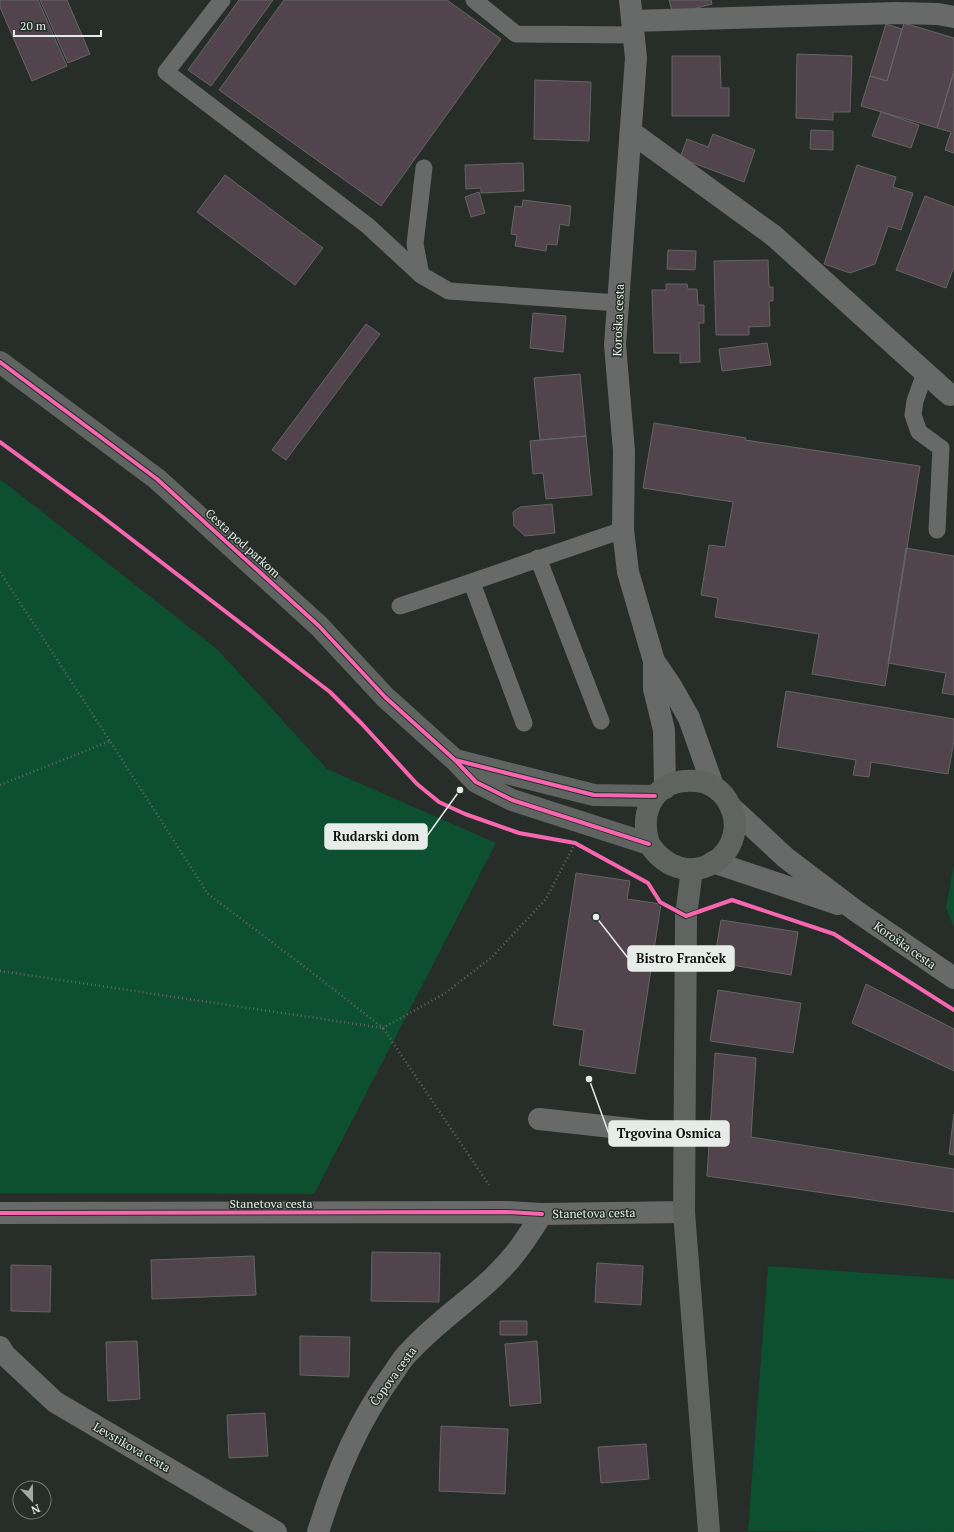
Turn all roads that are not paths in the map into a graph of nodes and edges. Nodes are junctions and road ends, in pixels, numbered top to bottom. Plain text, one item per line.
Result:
1 (222, 0) edge
2 (474, 0) edge
3 (630, 0) edge
4 (954, 17) edge
5 (633, 28) junction
6 (631, 132) junction
7 (424, 168) dead end
8 (421, 274) junction
9 (618, 303) junction
10 (0, 362) edge
11 (925, 373) junction
12 (950, 395) dead end
13 (623, 530) junction
14 (937, 530) dead end
15 (538, 558) junction
16 (472, 583) junction
17 (400, 606) dead end
18 (654, 661) junction
19 (601, 721) dead end
20 (524, 724) dead end
21 (455, 760) junction
22 (713, 786) junction
23 (660, 792) junction
24 (731, 806) junction
25 (649, 844) junction
26 (713, 862) junction
27 (692, 869) junction
28 (856, 911) junction
29 (954, 978) edge
30 (539, 1119) dead end
31 (685, 1135) junction
32 (684, 1212) junction
33 (0, 1213) edge
34 (542, 1214) junction
35 (0, 1347) edge
36 (276, 1532) edge
37 (318, 1532) edge
38 (709, 1532) edge

1 - 8 lane
2 - 5 lane
3 - 5 street, Koroška cesta
4 - 5 street
5 - 6 street, Koroška cesta
6 - 9 street, Koroška cesta
6 - 11 street
7 - 8 lane
8 - 9 lane
9 - 13 street, Koroška cesta
10 - 21 main road, Cesta pod parkom
11 - 12 street
11 - 14 lane
13 - 15 lane
13 - 18 street, Koroška cesta
15 - 16 lane
15 - 19 lane
16 - 17 lane
16 - 20 lane
18 - 22 street
18 - 23 street
21 - 23 main road
21 - 25 main road, Cesta pod parkom
22 - 23 main road
22 - 24 main road
23 - 25 main road
24 - 26 main road
24 - 28 street
25 - 27 main road
26 - 27 main road
26 - 28 street
27 - 31 main road
28 - 29 street, Koroška cesta
30 - 31 street
31 - 32 main road
32 - 34 street, Stanetova cesta
32 - 38 main road
33 - 34 street, Stanetova cesta
34 - 37 street, Čopova cesta
35 - 36 street, Levstikova cesta

